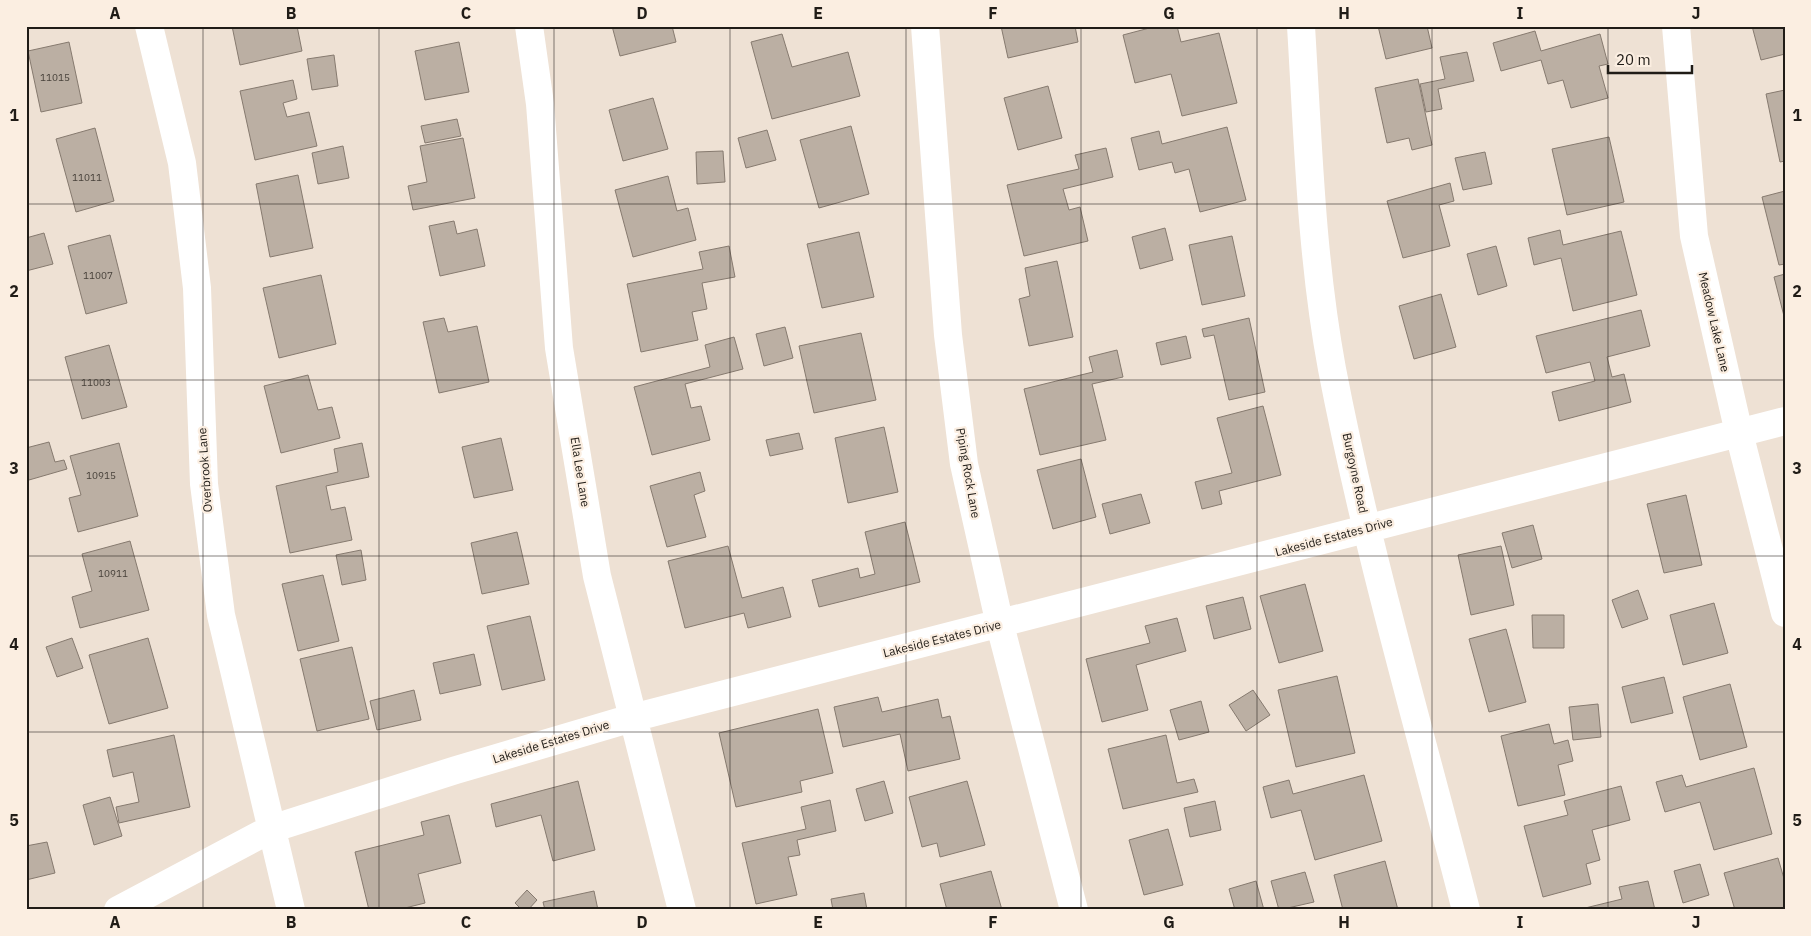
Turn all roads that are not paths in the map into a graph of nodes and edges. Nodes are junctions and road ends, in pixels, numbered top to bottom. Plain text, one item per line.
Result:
1 (149, 26) edge
2 (529, 26) edge
3 (925, 26) edge
4 (1301, 26) edge
5 (1676, 26) edge
6 (1785, 421) edge
7 (1739, 433) junction
8 (1367, 528) junction
9 (1785, 613) edge
10 (1000, 625) junction
11 (632, 718) junction
12 (271, 830) junction
13 (118, 910) edge
14 (291, 910) edge
15 (682, 910) edge
16 (1074, 910) edge
17 (1466, 910) edge

1 - 12 street, Overbrook Lane
2 - 11 street, Ella Lee Lane
3 - 10 street, Piping Rock Lane
4 - 8 street, Burgoyne Road
5 - 7 street, Meadow Lake Lane
6 - 7 street, Lakeside Estates Drive
7 - 8 street, Lakeside Estates Drive
7 - 9 street, Meadow Lake Lane
8 - 10 street, Lakeside Estates Drive
8 - 17 street, Burgoyne Road
10 - 11 street, Lakeside Estates Drive
10 - 16 street, Piping Rock Lane
11 - 12 street, Lakeside Estates Drive
11 - 15 street, Ella Lee Lane
12 - 13 street, Lakeside Estates Drive
12 - 14 street, Overbrook Lane

